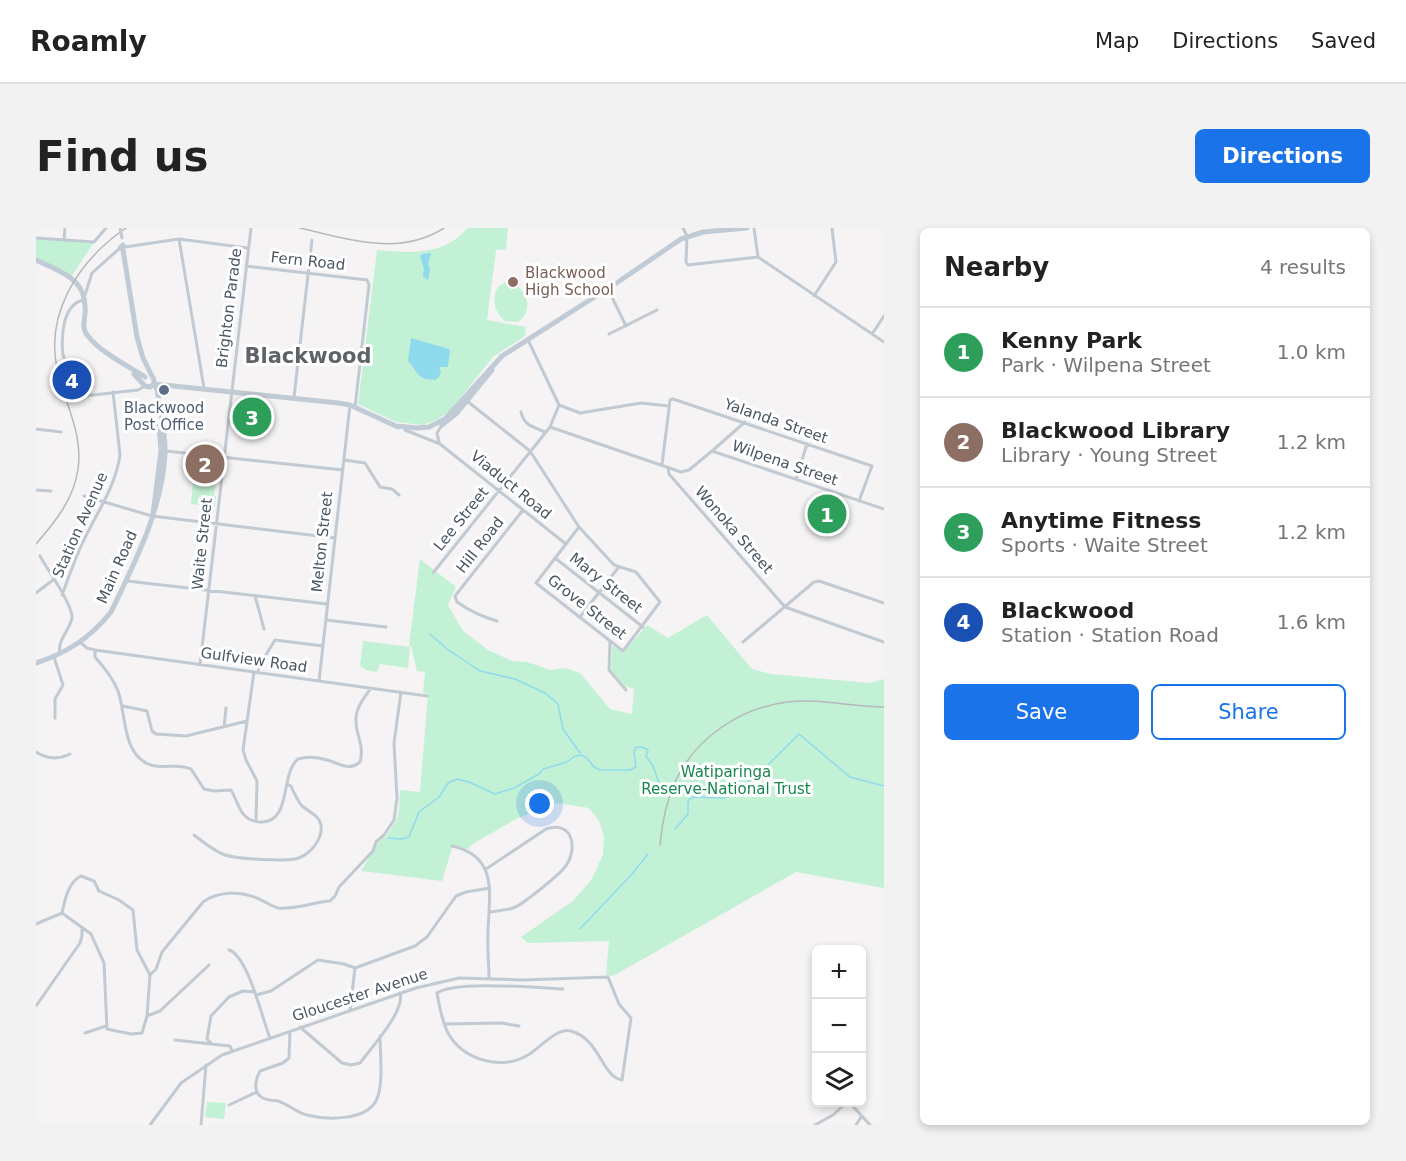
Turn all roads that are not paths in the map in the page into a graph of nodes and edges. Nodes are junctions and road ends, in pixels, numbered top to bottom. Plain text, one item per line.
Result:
1 (65, 228) edge
2 (106, 228) edge
3 (120, 228) edge
4 (251, 228) edge
5 (715, 228) edge
6 (747, 228) edge
7 (754, 228) edge
8 (832, 228) edge
9 (686, 233) edge
10 (36, 238) edge
11 (179, 239) junction
12 (64, 240) junction
13 (312, 240) dead end
14 (123, 246) junction
15 (248, 248) junction
16 (758, 257) junction
17 (36, 260) edge
18 (246, 266) junction
19 (308, 273) junction
20 (367, 280) joint
21 (607, 288) junction
22 (814, 296) junction
23 (84, 300) junction
24 (657, 310) dead end
25 (884, 316) edge
26 (626, 326) junction
27 (609, 334) dead end
28 (872, 334) junction
29 (528, 340) junction
30 (884, 342) edge
31 (150, 382) junction
32 (204, 388) junction
33 (231, 391) junction
34 (113, 392) junction
35 (294, 398) junction
36 (466, 400) junction
37 (559, 405) junction
38 (669, 405) junction
39 (353, 406) junction
40 (521, 412) dead end
41 (745, 422) junction
42 (442, 425) junction
43 (396, 426) junction
44 (550, 427) junction
45 (36, 429) edge
46 (405, 430) junction
47 (61, 432) dead end
48 (545, 432) junction
49 (440, 444) junction
50 (807, 444) junction
51 (163, 451) junction
52 (530, 451) junction
53 (712, 451) junction
54 (224, 457) junction
55 (344, 460) junction
56 (662, 465) junction
57 (669, 467) junction
58 (343, 470) junction
59 (796, 479) junction
60 (36, 490) edge
61 (499, 491) junction
62 (51, 492) dead end
63 (84, 495) dead end
64 (399, 495) dead end
65 (860, 501) junction
66 (104, 503) junction
67 (884, 509) edge
68 (523, 510) junction
69 (153, 515) junction
70 (216, 524) junction
71 (579, 527) junction
72 (335, 538) junction
73 (566, 544) junction
74 (40, 556) dead end
75 (555, 558) junction
76 (618, 568) junction
77 (433, 573) dead end
78 (53, 580) junction
79 (126, 581) junction
80 (209, 590) junction
81 (599, 592) junction
82 (36, 593) edge
83 (62, 595) junction
84 (255, 596) junction
85 (884, 603) edge
86 (327, 604) junction
87 (785, 607) junction
88 (580, 617) junction
89 (326, 620) junction
90 (497, 621) dead end
91 (386, 627) dead end
92 (643, 627) junction
93 (264, 629) dead end
94 (610, 641) junction
95 (743, 642) dead end
96 (884, 642) edge
97 (81, 643) junction
98 (323, 646) junction
99 (95, 650) junction
100 (57, 656) junction
101 (36, 663) edge
102 (200, 665) junction
103 (256, 672) junction
104 (319, 681) junction
105 (371, 688) junction
106 (626, 690) dead end
107 (401, 692) junction
108 (427, 696) dead end
109 (123, 706) junction
110 (225, 708) dead end
111 (55, 718) dead end
112 (247, 721) junction
113 (224, 728) junction
114 (36, 752) edge
115 (70, 754) dead end
116 (287, 784) junction
117 (256, 821) junction
118 (194, 835) dead end
119 (452, 846) dead end
120 (486, 869) junction
121 (490, 888) junction
122 (490, 912) junction
123 (62, 914) junction
124 (36, 924) edge
125 (82, 927) junction
126 (230, 950) dead end
127 (209, 965) dead end
128 (355, 968) junction
129 (150, 975) junction
130 (489, 979) junction
131 (563, 989) dead end
132 (400, 993) junction
133 (256, 994) junction
134 (36, 1006) edge
135 (350, 1010) junction
136 (147, 1016) junction
137 (445, 1024) junction
138 (106, 1026) junction
139 (519, 1026) dead end
140 (300, 1028) junction
141 (290, 1031) junction
142 (85, 1033) dead end
143 (380, 1036) junction
144 (270, 1038) junction
145 (175, 1040) dead end
146 (211, 1043) junction
147 (232, 1051) junction
148 (206, 1065) junction
149 (257, 1092) junction
150 (229, 1105) dead end
151 (842, 1107) edge
152 (853, 1107) edge
153 (862, 1116) junction
154 (330, 1118) junction
155 (152, 1124) edge
156 (201, 1125) edge
157 (329, 1125) edge
158 (815, 1125) edge
159 (855, 1125) edge
160 (870, 1125) edge

1 - 12 street
2 - 12 street
3 - 14 street, bridge
4 - 15 street, Brighton Parade
5 - 9 main road
6 - 9 main road
7 - 16 street
8 - 22 street
9 - 16 street
9 - 21 main road
10 - 12 street
11 - 14 street
11 - 15 street
11 - 32 street
13 - 19 street
14 - 23 street
14 - 31 main road
15 - 18 street, Brighton Parade
16 - 22 street
17 - 23 main road
18 - 19 street, Fern Road
18 - 33 street, Brighton Parade
19 - 20 street, Fern Road
19 - 35 street
20 - 39 street, Melton Street
21 - 26 street
21 - 29 main road
22 - 28 street
23 - 31 main road
23 - 34 street
24 - 26 street
25 - 28 street
26 - 27 street
28 - 30 street
29 - 36 main road
29 - 37 street
31 - 32 main road
31 - 32 main road
31 - 34 street
31 - 51 main road, Main Road
32 - 33 main road
33 - 35 main road
33 - 54 street, Waite Street
34 - 66 street, Station Avenue
35 - 39 main road
36 - 42 main road
36 - 43 main road
36 - 52 street
37 - 38 street
37 - 44 street
38 - 41 street, Yalanda Street
38 - 56 street
39 - 43 main road
39 - 55 street, Melton Street
40 - 48 street
41 - 50 street, Yalanda Street
41 - 53 street, Wilpena Street
42 - 46 main road
42 - 49 street
43 - 46 main road
44 - 48 street
44 - 56 street, Wilpena Street
45 - 47 street
46 - 49 street, Viaduct Road
48 - 52 street
49 - 61 street, Viaduct Road
50 - 59 street
50 - 65 street, Yalanda Street
51 - 54 street
51 - 69 main road, Main Road
52 - 61 street, Lee Street
52 - 71 street
53 - 57 street, Wilpena Street
53 - 59 street, Wilpena Street
54 - 58 street
54 - 70 street, Waite Street
55 - 58 street, Melton Street
55 - 64 street
56 - 57 street, Wilpena Street
57 - 87 street, Wonoka Street
58 - 72 street, Melton Street
59 - 65 street, Wilpena Street
60 - 62 street
61 - 68 street, Viaduct Road
61 - 77 street, Lee Street
63 - 66 street
65 - 67 street, Wilpena Street
66 - 69 street
66 - 83 street, Station Avenue
68 - 73 street, Viaduct Road
68 - 90 street, Hill Road
69 - 70 street
69 - 79 main road, Main Road
70 - 72 street
70 - 80 street, Waite Street
71 - 73 street
71 - 76 street
72 - 86 street, Melton Street
73 - 75 street
74 - 78 street
75 - 81 street, Mary Street
75 - 88 street, Grove Street
76 - 81 street
76 - 92 street
78 - 82 street
78 - 83 street
79 - 80 street
79 - 97 main road, Main Road
80 - 84 street
80 - 102 street, Waite Street
81 - 88 street
81 - 92 street, Mary Street
83 - 100 street
84 - 86 street
84 - 93 street
85 - 87 street
86 - 89 street, Melton Street
87 - 95 street
87 - 96 street
88 - 94 street, Grove Street
89 - 91 street
89 - 98 street, Melton Street
92 - 94 street, Grove Street
94 - 106 street
97 - 99 street, Gulfview Road
97 - 100 main road, Main Road
98 - 103 street
98 - 104 street, Melton Street
99 - 102 street, Gulfview Road
99 - 109 street
100 - 101 main road, Main Road
100 - 111 street
102 - 103 street, Gulfview Road
103 - 104 street, Gulfview Road
103 - 112 street
104 - 105 street, Gulfview Road
105 - 107 street, Gulfview Road
105 - 116 street
107 - 108 street, Gulfview Road
107 - 129 street
109 - 113 street
109 - 117 street
110 - 113 street
112 - 113 street
112 - 117 street
114 - 115 street
116 - 117 street
116 - 118 street
119 - 120 street
120 - 121 street
120 - 122 street
121 - 122 street
121 - 128 street
122 - 130 street
123 - 124 street
123 - 125 street
123 - 129 street
125 - 134 street
125 - 138 street
126 - 133 street
127 - 136 street
128 - 133 street
128 - 135 street
129 - 136 street
130 - 132 street, Gloucester Avenue
130 - 137 street, Gloucester Avenue
131 - 137 street, Gloucester Avenue
132 - 135 street, Gloucester Avenue
132 - 143 street
133 - 144 street
133 - 146 street
135 - 140 street, Gloucester Avenue
136 - 138 street
137 - 139 street
138 - 142 street
140 - 141 street, Gloucester Avenue
140 - 143 street
141 - 144 street, Gloucester Avenue
141 - 149 street
143 - 154 street
144 - 147 street, Gloucester Avenue
145 - 146 street
146 - 147 street
147 - 148 street, Gloucester Avenue
148 - 155 street, Gloucester Avenue
148 - 156 street
149 - 150 street
149 - 154 street
151 - 158 street
152 - 153 street
153 - 159 street
153 - 160 street
154 - 157 street

